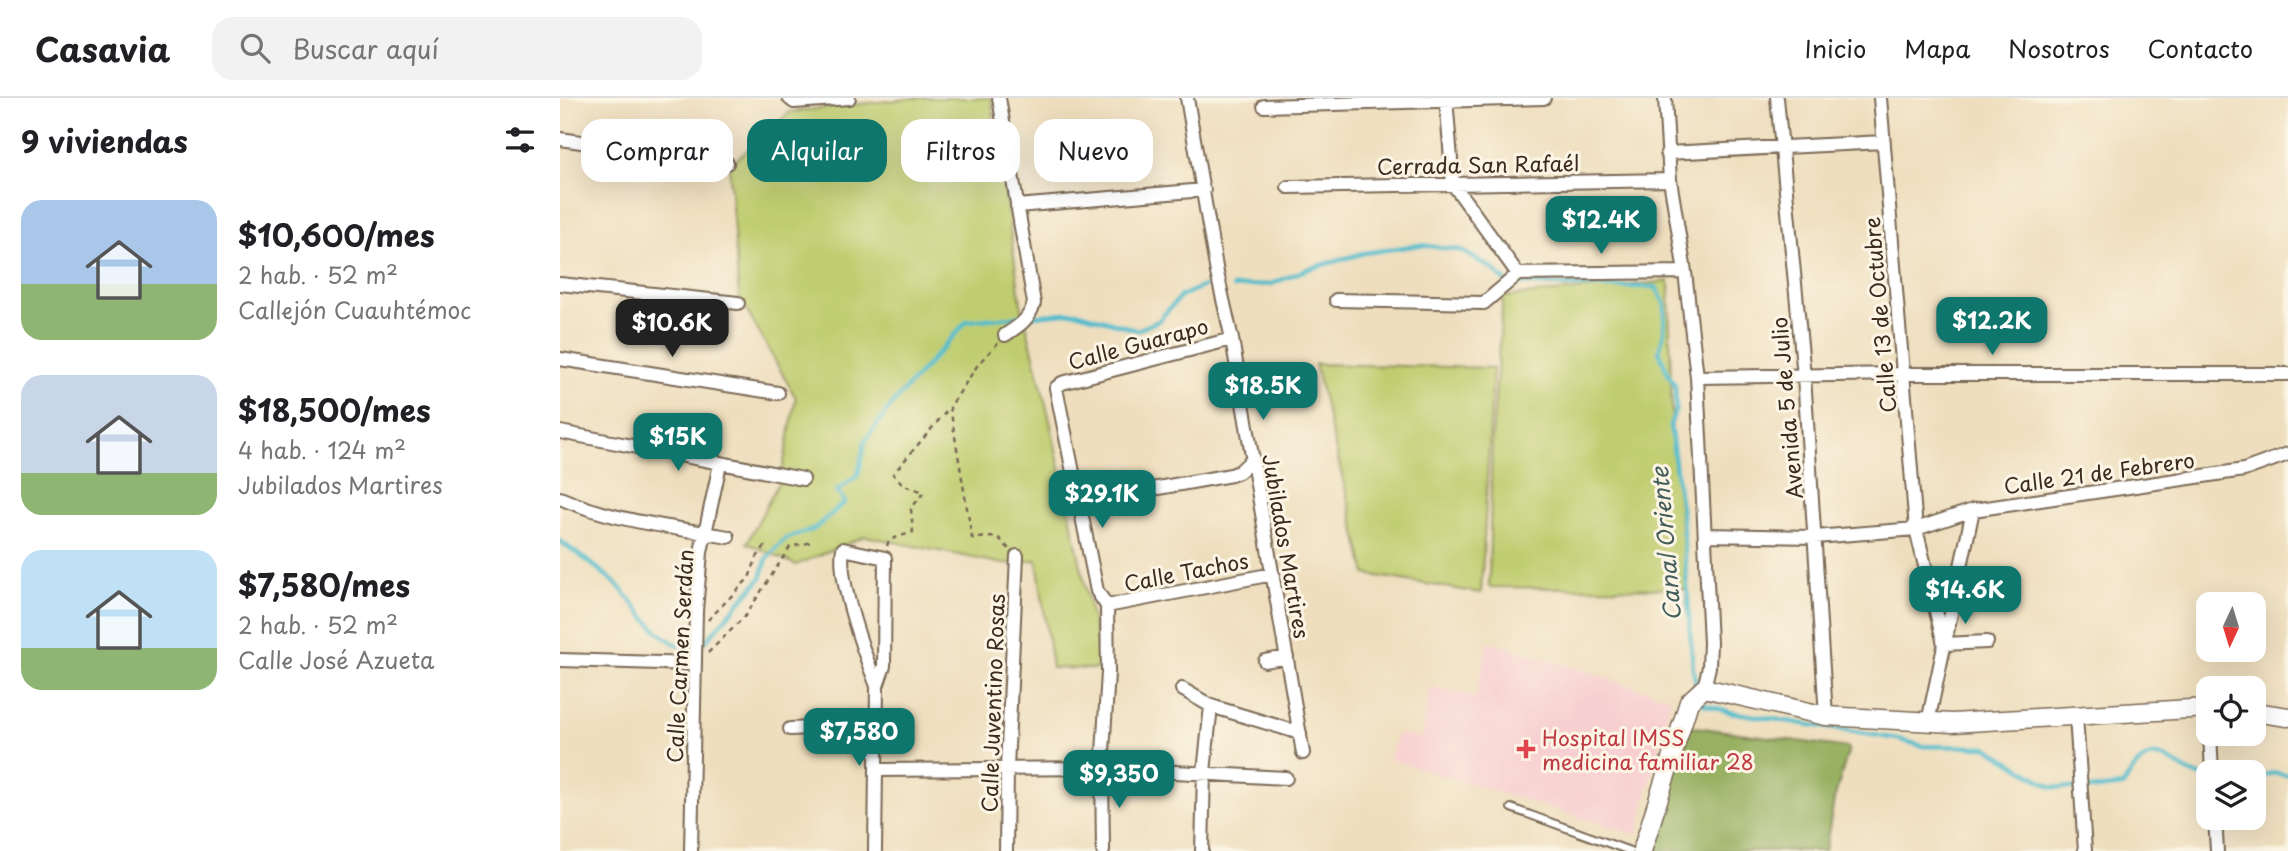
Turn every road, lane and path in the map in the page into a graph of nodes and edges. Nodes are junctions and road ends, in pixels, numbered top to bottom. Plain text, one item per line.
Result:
1 (849, 98) edge
2 (999, 98) edge
3 (1187, 98) edge
4 (1544, 98) edge
5 (1665, 98) edge
6 (1777, 98) edge
7 (1880, 98) edge
8 (1446, 99) edge
9 (792, 100) edge
10 (1264, 106) dead end
11 (560, 139) edge
12 (581, 142) edge
13 (1884, 142) junction
14 (1781, 146) junction
15 (1667, 153) junction
16 (1670, 180) junction
17 (1453, 184) junction
18 (1288, 187) dead end
19 (1204, 190) junction
20 (1017, 206) junction
21 (1685, 272) junction
22 (1518, 274) junction
23 (560, 284) edge
24 (1336, 300) dead end
25 (738, 303) dead end
26 (1005, 335) joint
27 (1232, 339) junction
28 (560, 359) edge
29 (1902, 374) junction
30 (2288, 374) edge
31 (1697, 376) junction
32 (1804, 376) junction
33 (778, 393) dead end
34 (950, 407) junction
35 (560, 432) edge
36 (2288, 454) edge
37 (1253, 459) junction
38 (720, 464) junction
39 (803, 480) dead end
40 (560, 498) edge
41 (1079, 502) junction
42 (1973, 510) junction
43 (1916, 529) junction
44 (705, 533) junction
45 (1704, 535) junction
46 (728, 537) dead end
47 (1815, 537) junction
48 (812, 542) dead end
49 (765, 546) dead end
50 (1017, 556) joint
51 (885, 558) junction
52 (1273, 574) junction
53 (1107, 606) junction
54 (696, 626) junction
55 (1987, 642) dead end
56 (1944, 644) junction
57 (1287, 657) junction
58 (560, 660) edge
59 (1265, 661) dead end
60 (694, 664) junction
61 (877, 686) junction
62 (1704, 688) junction
63 (1182, 689) dead end
64 (1211, 706) junction
65 (2196, 709) edge
66 (2266, 714) edge
67 (1826, 716) junction
68 (2076, 716) junction
69 (2288, 717) edge
70 (1928, 722) junction
71 (876, 725) junction
72 (790, 729) dead end
73 (1300, 733) junction
74 (1303, 753) dead end
75 (1007, 768) junction
76 (1102, 768) junction
77 (876, 770) junction
78 (1204, 772) junction
79 (1286, 778) dead end
80 (1511, 808) dead end
81 (2216, 830) edge
82 (691, 851) edge
83 (875, 851) edge
84 (1006, 851) edge
85 (1103, 851) edge
86 (1202, 851) edge
87 (1630, 851) edge
88 (1642, 851) edge
89 (2085, 851) edge
90 (2217, 851) edge

1 - 9 street
2 - 20 street
3 - 19 street, Jubilados Martires
4 - 8 street
5 - 15 street
6 - 14 street, Avenida 5 de Julio
7 - 13 street, Calle 13 de Octubre
8 - 10 street
8 - 17 street
11 - 12 street
13 - 14 street
13 - 29 street, Calle 13 de Octubre
14 - 15 street
14 - 32 street, Avenida 5 de Julio
15 - 16 street
16 - 17 street, Cerrada San Rafaél
16 - 21 street
17 - 18 street, Cerrada San Rafaél
17 - 22 street
19 - 20 street
19 - 27 street, Jubilados Martires
20 - 26 street
21 - 22 street
21 - 31 street
22 - 24 street
23 - 25 street
26 - 34 path
27 - 37 street, Jubilados Martires
27 - 41 street, Calle Guarapo
28 - 33 street
29 - 30 street
29 - 32 street
29 - 43 street, Calle 13 de Octubre
31 - 32 street
31 - 45 street
32 - 47 street, Avenida 5 de Julio
34 - 50 path
34 - 51 path
35 - 38 street
36 - 42 street, Calle 21 de Febrero
37 - 41 street
37 - 52 street, Jubilados Martires
38 - 39 street
38 - 44 street, Calle Carmen Serdán
40 - 44 street
41 - 53 street
42 - 43 street, Calle 21 de Febrero
42 - 56 street
43 - 47 street, Calle 21 de Febrero
43 - 56 street, Calle 13 de Octubre
44 - 46 street
44 - 54 street, Calle Carmen Serdán
45 - 47 street, Calle 21 de Febrero
45 - 62 street
47 - 67 street, Avenida 5 de Julio
48 - 60 path
49 - 54 path
50 - 75 street, Calle Juventino Rosas
51 - 61 street
51 - 61 street
52 - 53 street, Calle Tachos
52 - 57 street, Jubilados Martires
53 - 76 street
54 - 60 street, Calle Carmen Serdán
55 - 56 street
56 - 70 street
57 - 59 street
57 - 73 street, Jubilados Martires
58 - 60 street
60 - 82 street, Calle Carmen Serdán
61 - 71 street
62 - 67 main road
62 - 88 main road
63 - 64 street
64 - 73 street
64 - 78 street
65 - 68 main road
66 - 69 main road
67 - 70 main road
68 - 70 main road
68 - 89 street
71 - 72 street
71 - 77 street
73 - 74 street, Jubilados Martires
75 - 76 street
75 - 77 street
75 - 84 street, Calle Juventino Rosas
76 - 78 street
76 - 85 street
77 - 83 street
78 - 79 street
78 - 86 street
80 - 87 lane
81 - 90 street

